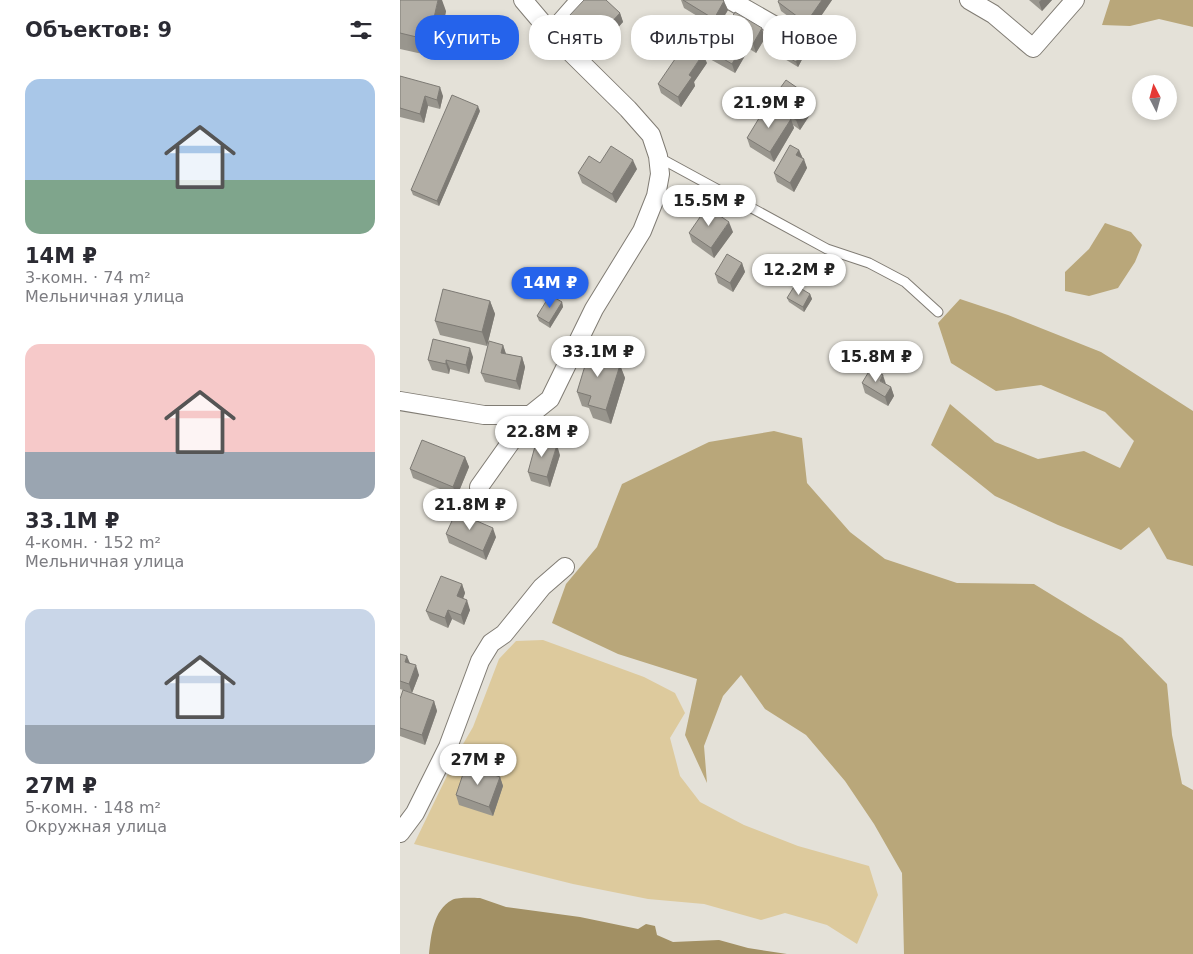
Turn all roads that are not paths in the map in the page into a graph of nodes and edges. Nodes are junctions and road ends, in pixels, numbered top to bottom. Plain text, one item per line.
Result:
1 (523, 0) edge
2 (580, 0) edge
3 (730, 0) edge
4 (969, 0) edge
5 (1075, 0) edge
6 (536, 15) edge
7 (567, 15) edge
8 (763, 19) edge
9 (578, 60) edge
10 (658, 156) junction
11 (938, 312) dead end
12 (400, 401) edge
13 (530, 415) junction
14 (479, 487) dead end
15 (565, 567) dead end
16 (400, 833) edge

1 - 6 street
2 - 7 street
3 - 8 street
4 - 5 street
9 - 10 street
10 - 11 lane
10 - 13 street
12 - 13 street
13 - 14 street
15 - 16 street

